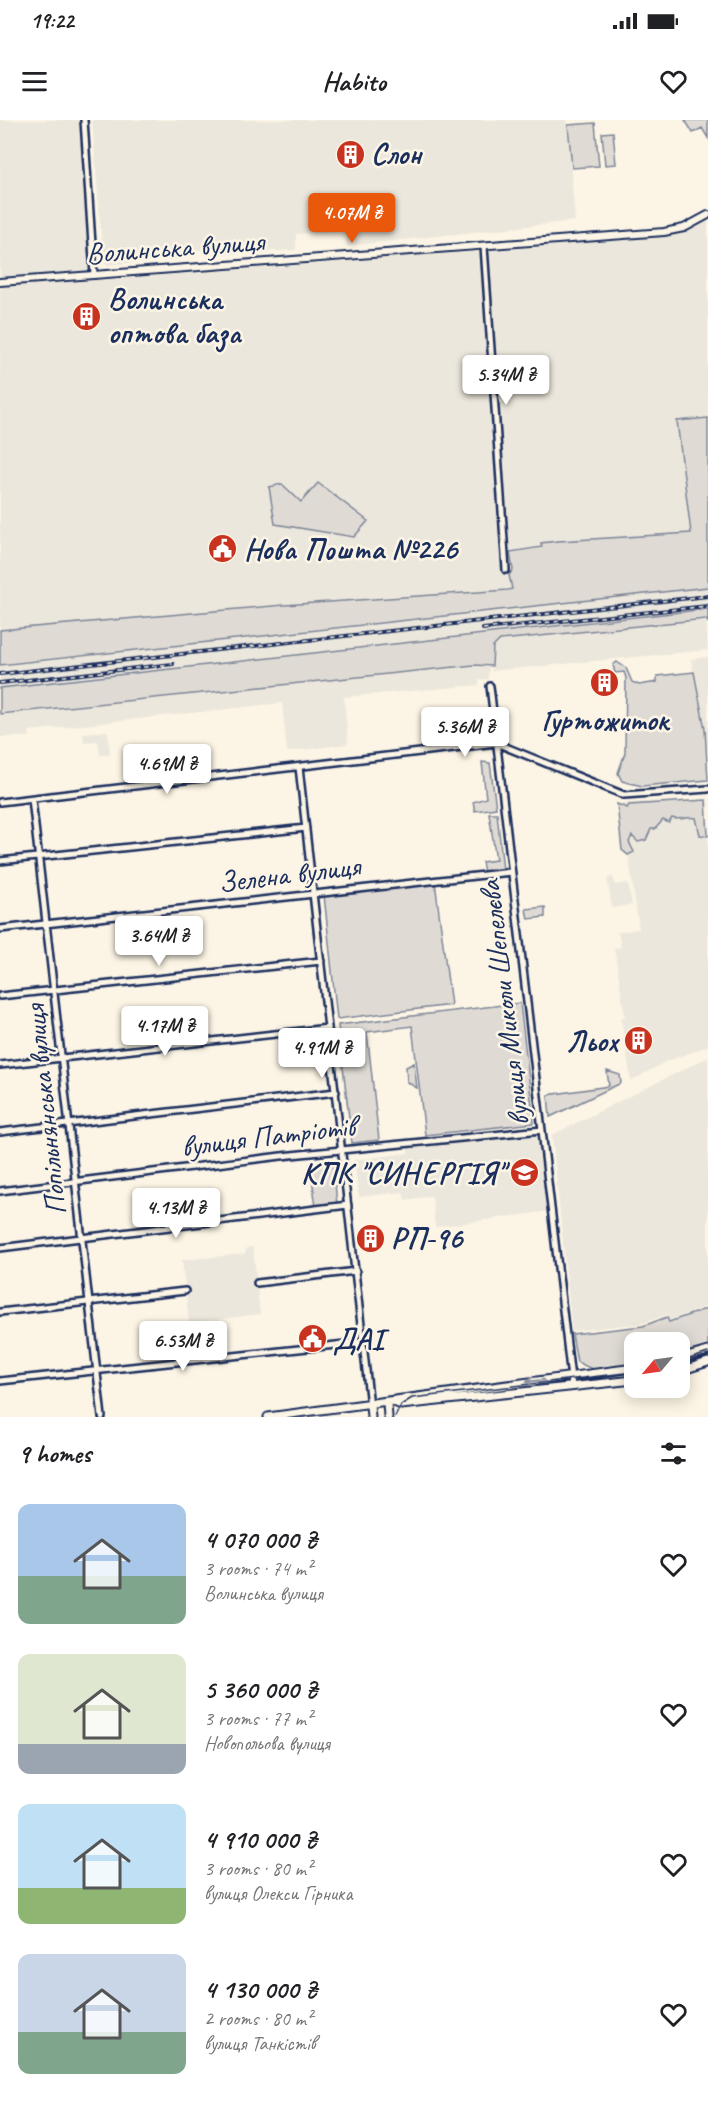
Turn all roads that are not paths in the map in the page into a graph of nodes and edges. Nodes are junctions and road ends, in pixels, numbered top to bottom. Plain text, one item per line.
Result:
1 (84, 120) edge
2 (708, 215) edge
3 (484, 246) junction
4 (94, 275) junction
5 (0, 282) edge
6 (506, 570) dead end
7 (489, 686) dead end
8 (496, 743) junction
9 (299, 767) junction
10 (708, 789) edge
11 (32, 799) junction
12 (0, 802) edge
13 (306, 828) junction
14 (40, 857) junction
15 (0, 861) edge
16 (511, 872) junction
17 (313, 894) junction
18 (47, 925) junction
19 (0, 929) edge
20 (321, 961) junction
21 (55, 990) junction
22 (0, 996) edge
23 (328, 1028) junction
24 (62, 1057) junction
25 (0, 1065) edge
26 (336, 1092) junction
27 (69, 1125) junction
28 (542, 1130) junction
29 (0, 1132) edge
30 (342, 1149) junction
31 (76, 1183) junction
32 (0, 1191) edge
33 (348, 1205) junction
34 (81, 1240) junction
35 (0, 1248) edge
36 (356, 1271) junction
37 (257, 1283) dead end
38 (185, 1291) dead end
39 (89, 1302) junction
40 (0, 1312) edge
41 (364, 1342) junction
42 (708, 1350) edge
43 (690, 1356) edge
44 (708, 1362) edge
45 (690, 1368) edge
46 (624, 1369) edge
47 (97, 1370) junction
48 (571, 1377) junction
49 (0, 1381) edge
50 (624, 1381) edge
51 (572, 1387) junction
52 (390, 1403) junction
53 (370, 1406) junction
54 (102, 1417) edge
55 (268, 1417) edge
56 (371, 1417) edge
57 (388, 1417) edge

1 - 4 street
2 - 3 street, Волинська вулиця
3 - 4 street, Волинська вулиця
3 - 6 street
4 - 5 street, Волинська вулиця
7 - 8 street, вулиця Миколи Шепелєва
8 - 9 street
8 - 10 street
8 - 16 street, вулиця Миколи Шепелєва
9 - 11 street
9 - 13 street
11 - 12 street
11 - 14 street, Попільнянська вулиця
13 - 14 street
13 - 17 street
14 - 15 street
14 - 18 street, Попільнянська вулиця
16 - 17 street, Зелена вулиця
16 - 28 street, вулиця Миколи Шепелєва
17 - 18 street, Зелена вулиця
17 - 20 street
18 - 19 street, Зелена вулиця
18 - 21 street, Попільнянська вулиця
20 - 21 street
20 - 23 street
21 - 22 street
21 - 24 street, Попільнянська вулиця
23 - 24 street
23 - 26 street
24 - 25 street
24 - 27 street, Попільнянська вулиця
26 - 27 street
26 - 30 street
27 - 29 street
27 - 31 street, Попільнянська вулиця
28 - 30 street, вулиця Патріотів
28 - 48 street, вулиця Миколи Шепелєва
30 - 31 street, вулиця Патріотів
30 - 33 street
31 - 32 street, вулиця Патріотів
31 - 34 street, Попільнянська вулиця
33 - 34 street
33 - 36 street
34 - 35 street
34 - 39 street, Попільнянська вулиця
36 - 37 street
36 - 41 street
38 - 39 street
39 - 40 street
39 - 47 street, Попільнянська вулиця
41 - 47 street
41 - 53 street
42 - 43 main road
44 - 45 main road
46 - 48 main road
47 - 49 street
47 - 54 street, Попільнянська вулиця
48 - 51 street, вулиця Миколи Шепелєва
48 -> 52 main road
50 - 51 main road
51 - 52 main road
52 - 53 main road
52 - 57 main road
53 - 55 main road
53 - 56 main road

